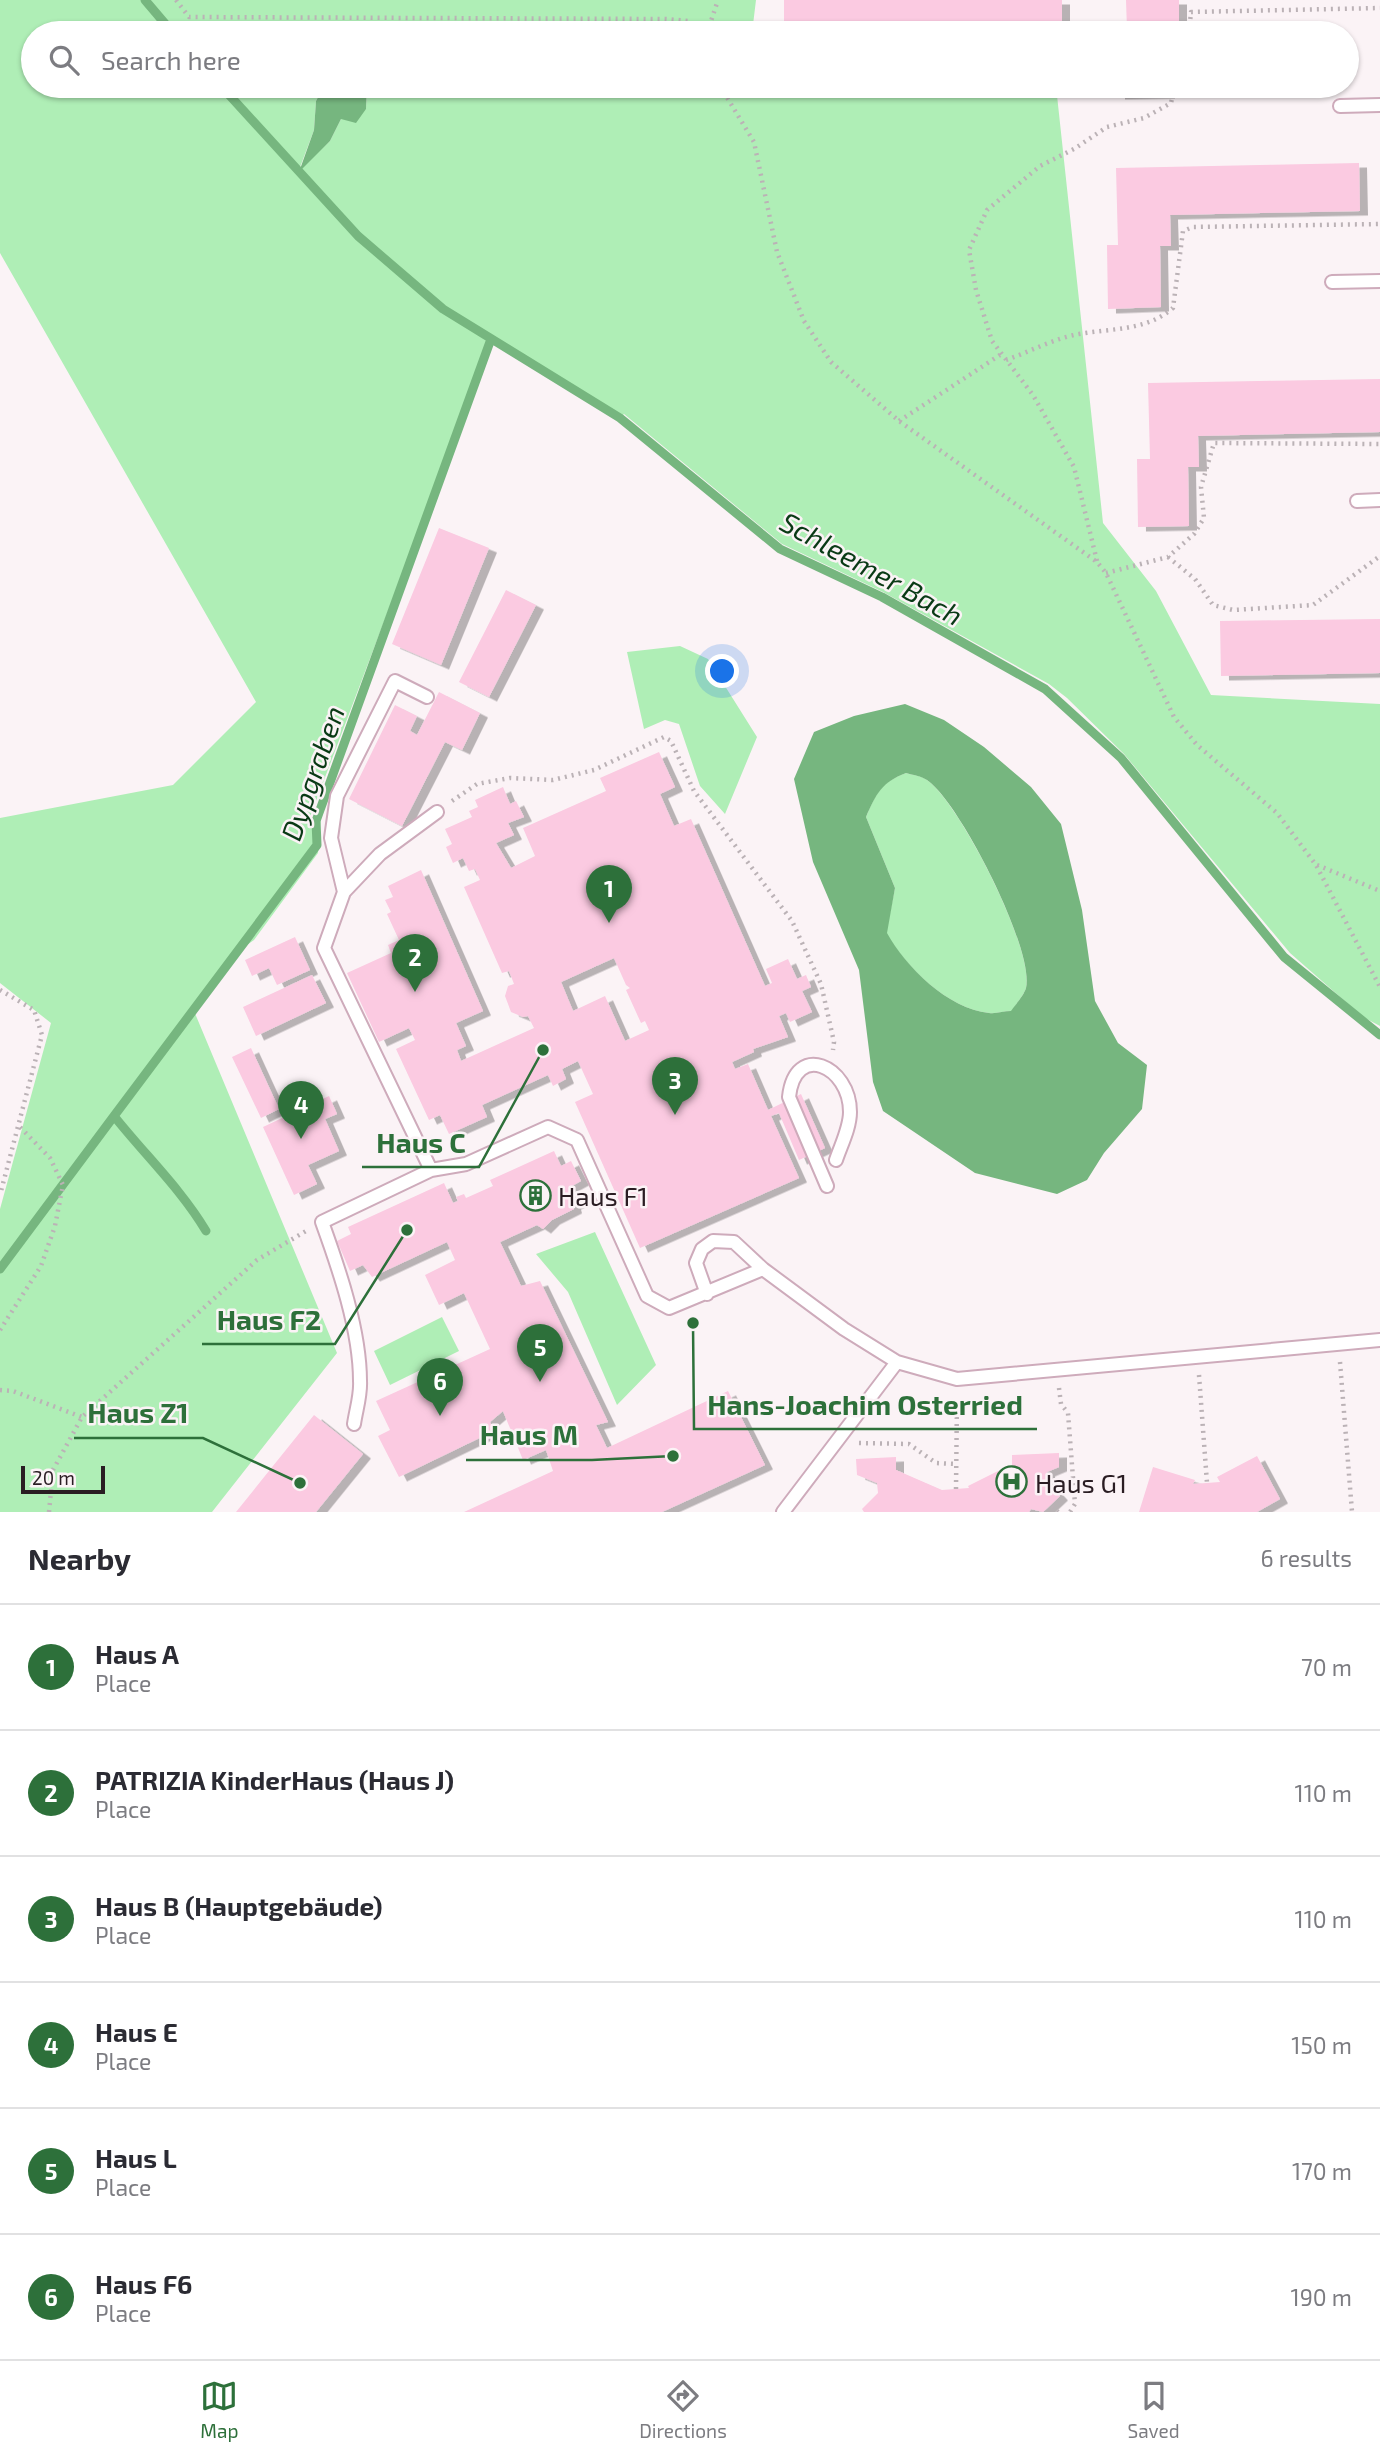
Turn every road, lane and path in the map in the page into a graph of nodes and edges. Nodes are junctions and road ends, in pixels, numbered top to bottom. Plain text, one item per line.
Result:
1 (176, 0) edge
2 (718, 0) edge
3 (1380, 8) edge
4 (690, 21) edge
5 (710, 21) edge
6 (1190, 21) edge
7 (727, 98) edge
8 (1172, 98) edge
9 (1380, 105) edge
10 (1340, 106) dead end
11 (1380, 224) edge
12 (1380, 281) edge
13 (1332, 282) dead end
14 (1000, 355) junction
15 (1006, 360) junction
16 (899, 421) junction
17 (1380, 444) edge
18 (1380, 500) edge
19 (1357, 501) dead end
20 (1380, 556) edge
21 (1168, 557) junction
22 (1097, 562) junction
23 (1106, 573) junction
24 (428, 697) dead end
25 (437, 812) joint
26 (1316, 865) junction
27 (1380, 891) edge
28 (344, 892) junction
29 (1380, 987) edge
30 (0, 990) edge
31 (830, 1069) junction
32 (19, 1126) junction
33 (836, 1160) dead end
34 (431, 1170) junction
35 (827, 1186) dead end
36 (0, 1195) edge
37 (322, 1222) junction
38 (763, 1269) junction
39 (707, 1294) junction
40 (0, 1330) edge
41 (1380, 1340) edge
42 (1339, 1343) junction
43 (1198, 1356) junction
44 (897, 1362) junction
45 (1057, 1370) junction
46 (957, 1379) junction
47 (0, 1390) edge
48 (82, 1417) junction
49 (354, 1424) dead end
50 (837, 1440) junction
51 (956, 1464) junction
52 (1207, 1483) dead end
53 (956, 1489) dead end
54 (1052, 1506) dead end
55 (49, 1512) edge
56 (783, 1512) edge
57 (1058, 1512) edge
58 (1070, 1512) edge
59 (1352, 1512) edge

1 - 4 path
2 - 5 path
3 - 6 path
7 - 16 path
8 - 14 path
9 - 10 lane
11 - 15 path
12 - 13 lane
14 - 15 path
14 - 16 path
15 - 22 path
16 - 22 path
17 - 21 path
18 - 19 lane
20 - 21 path
21 - 23 path
22 - 23 path
23 - 26 path
24 - 28 lane
25 - 28 lane
25 - 31 path
26 - 27 path
26 - 29 path
28 - 34 lane
30 - 32 path
31 - 33 lane
31 - 35 lane
32 - 36 path
32 - 40 path
34 - 37 lane
34 - 39 lane
37 - 48 path
37 - 49 lane
38 - 39 lane
38 - 39 lane
38 - 44 lane
41 - 42 lane
42 - 43 lane
42 - 59 path
43 - 45 lane
43 - 52 path
44 - 46 lane
44 - 50 lane
45 - 46 lane
45 - 58 path
46 - 51 path
47 - 48 path
48 - 55 path
50 - 51 path
50 - 56 lane
51 - 53 path
54 - 57 path

